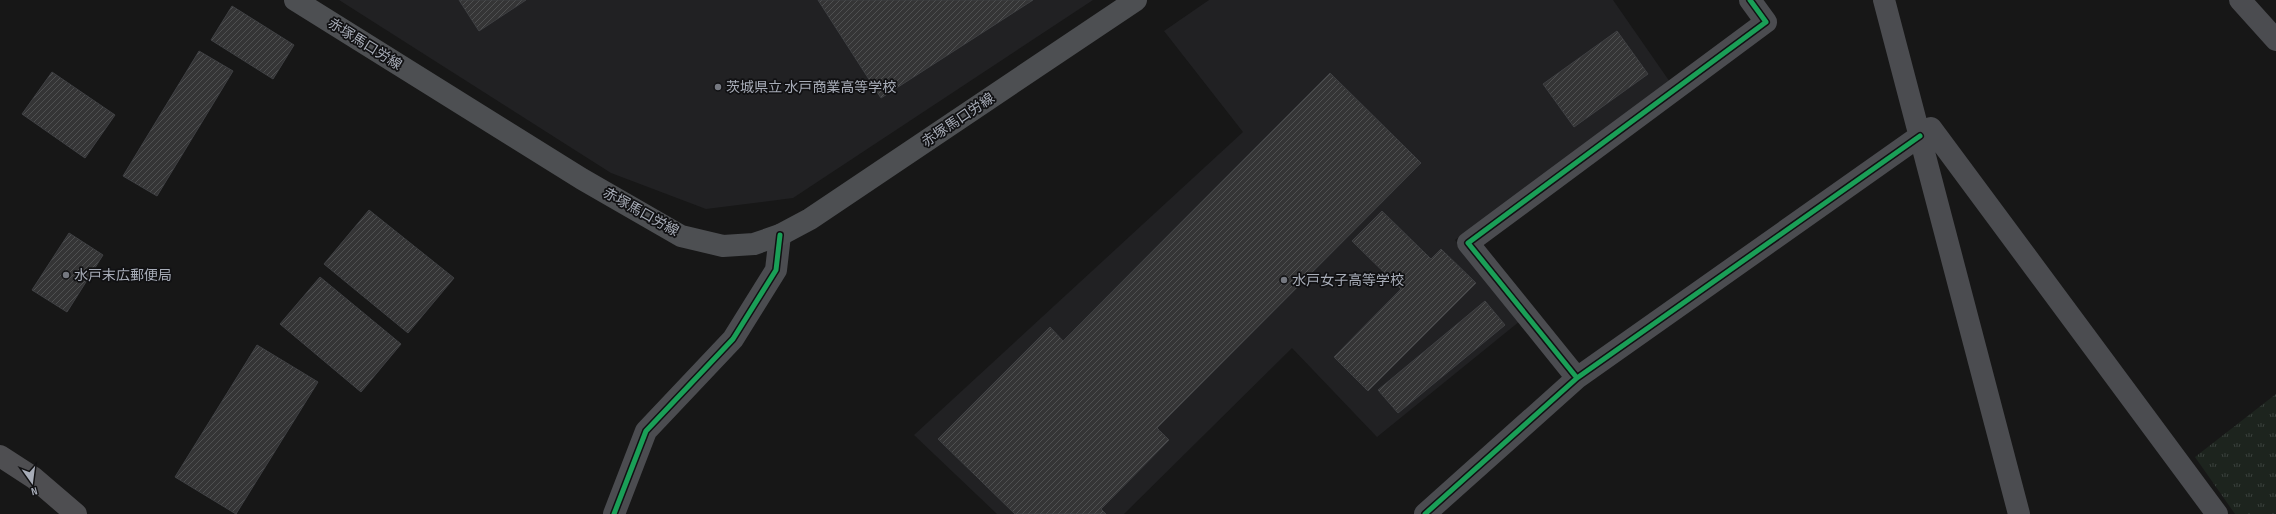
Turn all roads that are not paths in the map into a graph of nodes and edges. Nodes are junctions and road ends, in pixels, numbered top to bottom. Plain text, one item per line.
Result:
1 (295, 0) edge
2 (1136, 0) edge
3 (1750, 0) edge
4 (1884, 0) edge
5 (2240, 0) edge
6 (2276, 40) edge
7 (1920, 136) junction
8 (780, 236) junction
9 (1577, 378) junction
10 (0, 456) edge
11 (76, 514) edge
12 (614, 514) edge
13 (1425, 514) edge
14 (2019, 514) edge
15 (2217, 514) edge

1 - 8 main road, 赤塚馬口労線
2 - 8 main road, 赤塚馬口労線
3 - 9 street
4 - 7 street
5 - 6 street
7 - 9 street
7 - 14 street
7 - 15 street
8 - 12 street
9 - 13 street
10 - 11 highway

